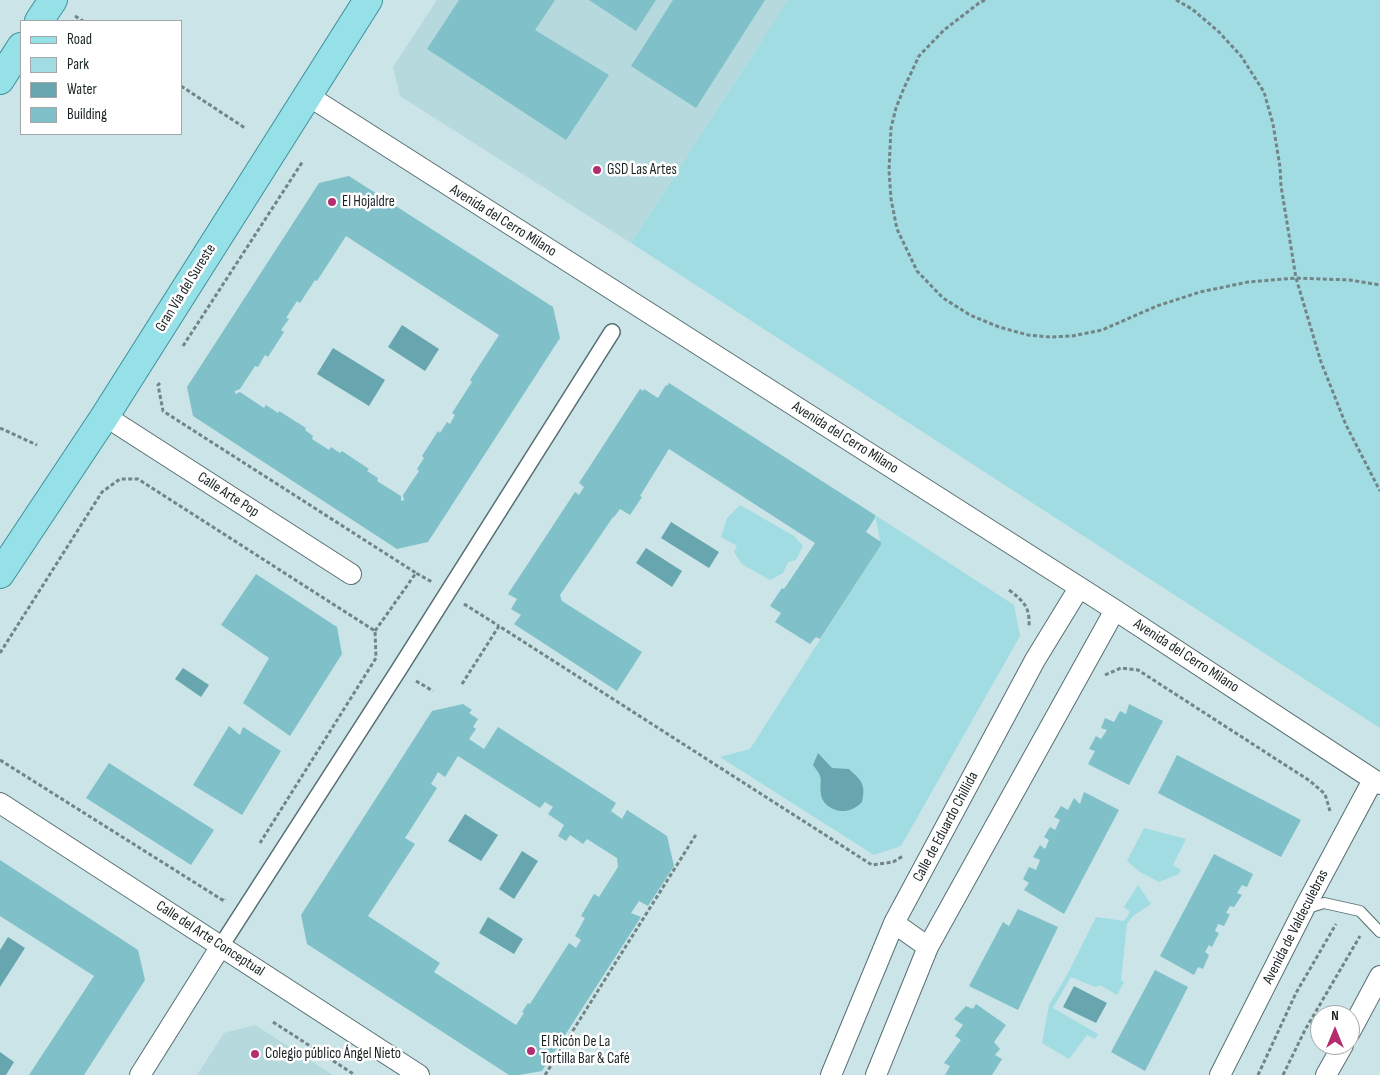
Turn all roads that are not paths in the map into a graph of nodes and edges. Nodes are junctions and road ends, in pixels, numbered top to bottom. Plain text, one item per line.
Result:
1 (52, 0) edge
2 (368, 0) edge
3 (39, 20) edge
4 (20, 49) edge
5 (0, 80) edge
6 (308, 95) junction
7 (612, 332) dead end
8 (105, 416) junction
9 (0, 574) edge
10 (351, 574) dead end
11 (1079, 588) junction
12 (1115, 610) junction
13 (1377, 782) edge
14 (0, 803) edge
15 (1304, 909) junction
16 (894, 922) junction
17 (1380, 932) edge
18 (221, 946) junction
19 (928, 947) junction
20 (1380, 976) edge
21 (1360, 1013) edge
22 (1337, 1055) edge
23 (140, 1075) edge
24 (419, 1075) edge
25 (831, 1075) edge
26 (876, 1075) edge
27 (1220, 1075) edge
28 (1326, 1075) edge

1 - 3 main road
2 - 6 main road, Gran Vía del Sureste
4 - 5 main road
6 - 8 main road, Gran Vía del Sureste
6 - 11 street, Avenida del Cerro Milano
7 - 18 street
8 - 9 main road, Gran Vía del Sureste
8 - 10 street, Calle Arte Pop
11 - 12 street, Avenida del Cerro Milano
11 - 16 street, Calle de Eduardo Chillida
12 - 13 street, Avenida del Cerro Milano
12 - 19 street
13 - 15 street, Avenida de Valdeculebras
14 - 18 street, Calle del Arte Conceptual
15 - 17 lane
15 - 27 street, Avenida de Valdeculebras
16 - 19 street
16 - 25 street, Calle de Eduardo Chillida
18 - 23 street
18 - 24 street, Calle del Arte Conceptual
19 - 26 street
20 - 21 street
22 - 28 street

